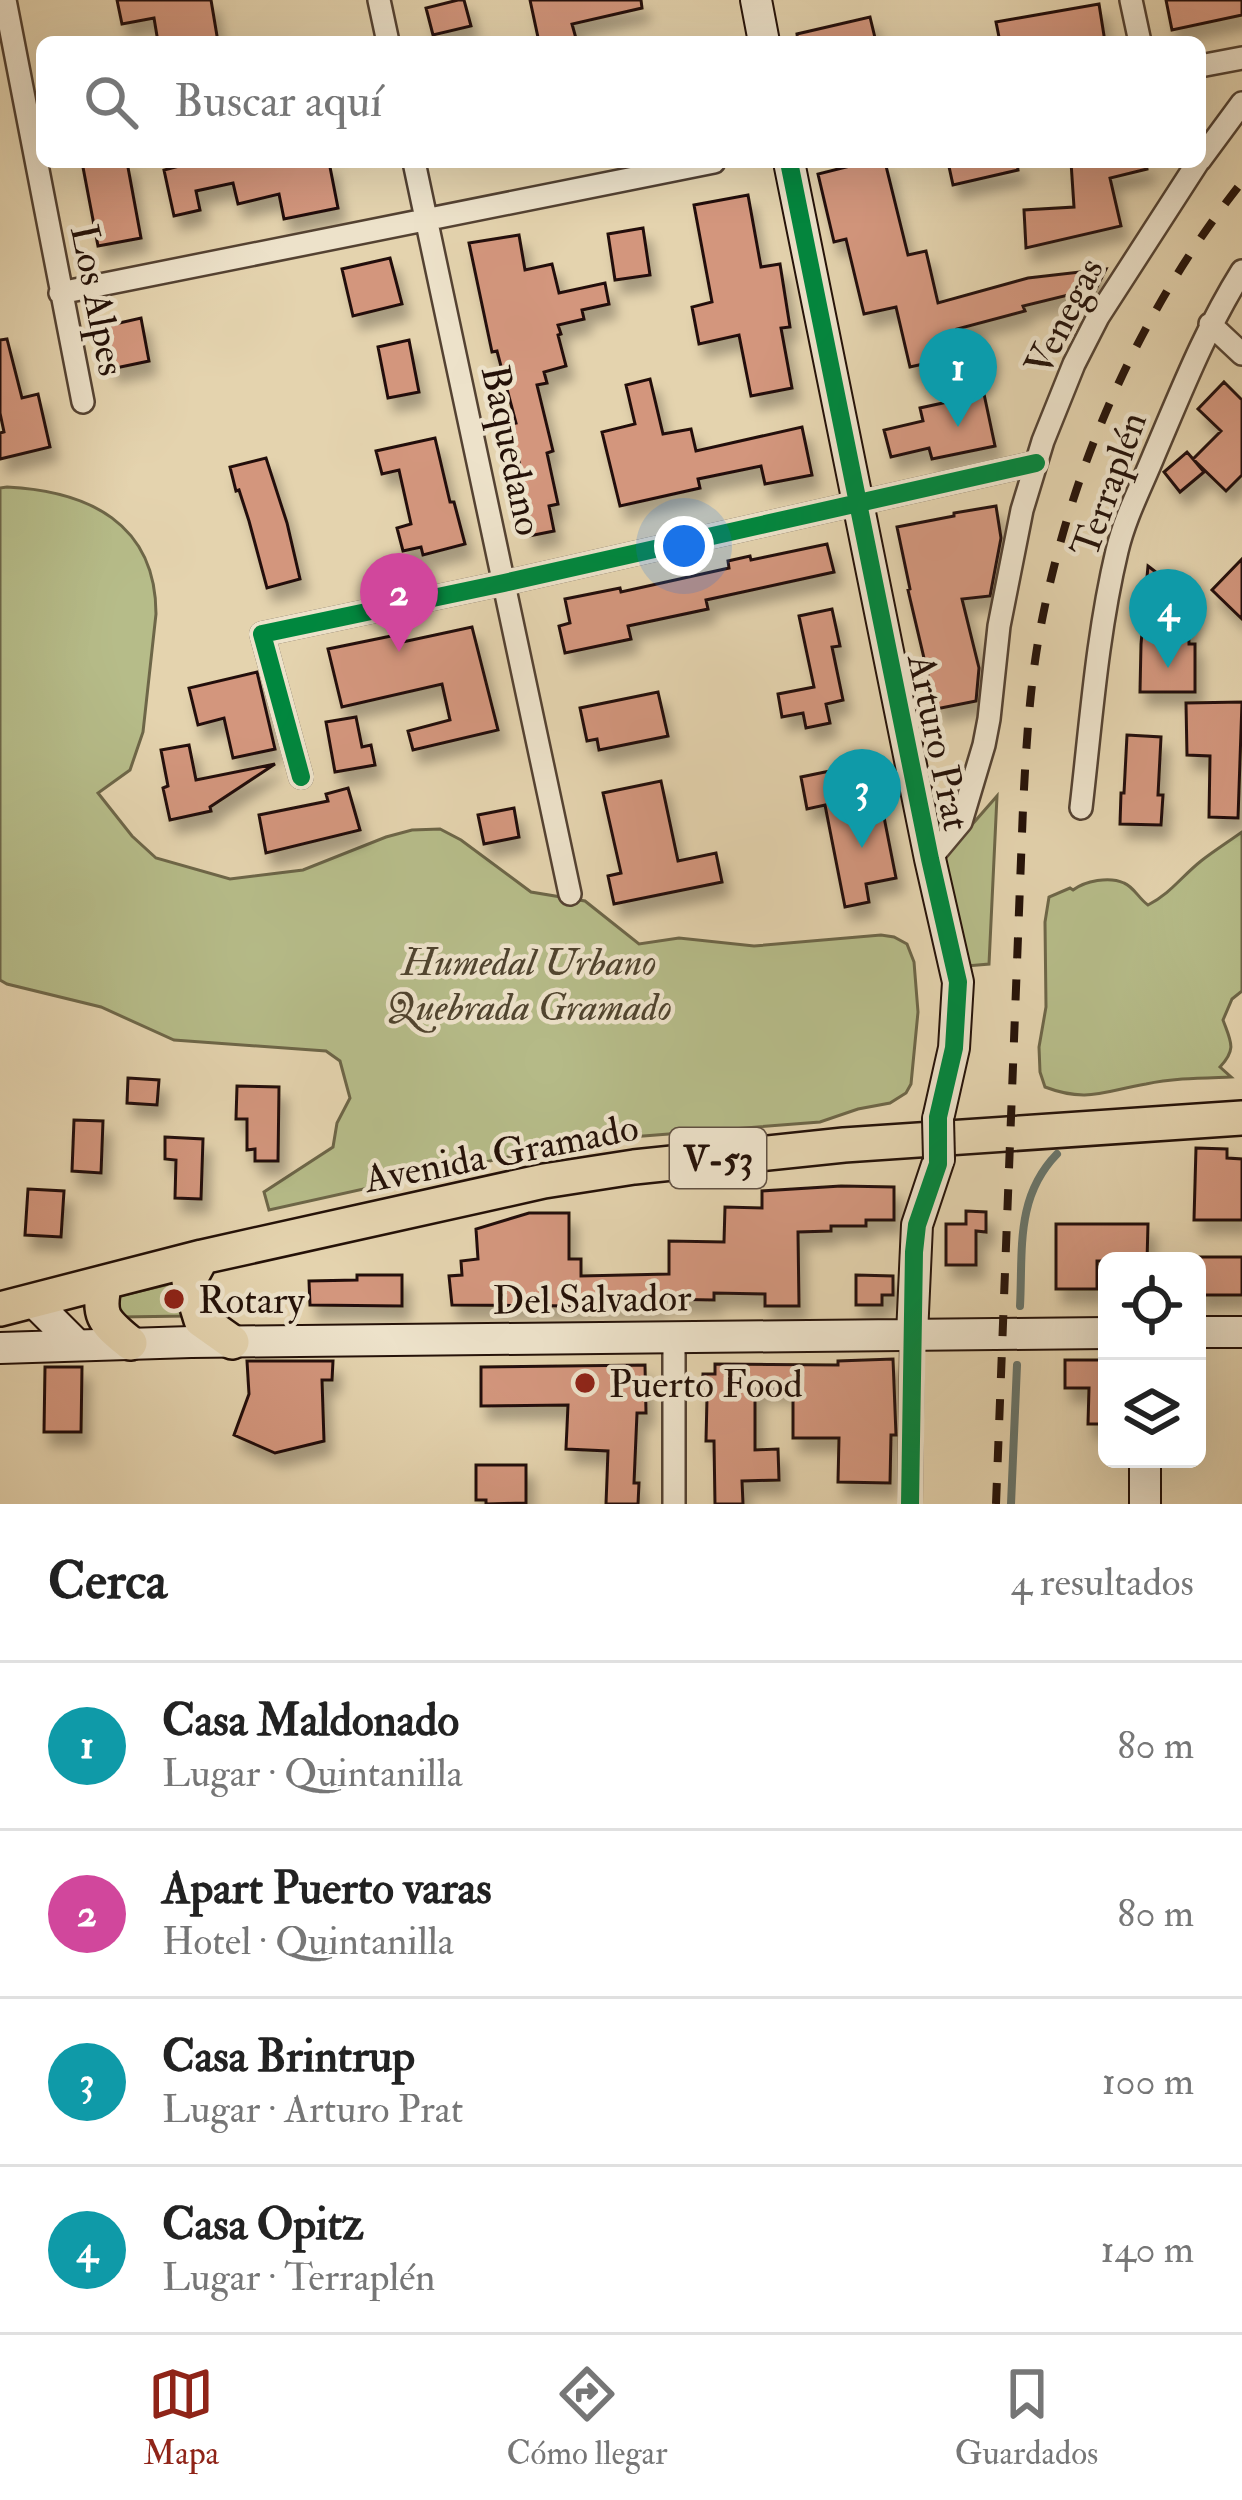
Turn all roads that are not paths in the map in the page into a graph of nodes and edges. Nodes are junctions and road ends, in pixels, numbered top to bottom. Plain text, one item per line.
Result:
1 (5, 0) edge
2 (380, 0) edge
3 (756, 0) edge
4 (1131, 0) edge
5 (387, 36) edge
6 (763, 36) edge
7 (1139, 36) edge
8 (1242, 58) edge
9 (1206, 65) edge
10 (1242, 103) edge
11 (1206, 152) edge
12 (36, 165) edge
13 (37, 168) edge
14 (415, 168) edge
15 (684, 168) edge
16 (790, 168) edge
17 (1194, 168) edge
18 (426, 219) junction
19 (1242, 272) edge
20 (60, 293) junction
21 (1210, 324) junction
22 (1242, 354) edge
23 (82, 402) dead end
24 (1036, 463) junction
25 (858, 503) junction
26 (504, 583) junction
27 (301, 777) dead end
28 (1081, 808) dead end
29 (930, 859) junction
30 (570, 895) dead end
31 (1242, 1118) edge
32 (202, 1257) junction
33 (105, 1282) junction
34 (34, 1301) junction
35 (0, 1309) edge
36 (1206, 1332) edge
37 (1242, 1332) edge
38 (1098, 1333) edge
39 (913, 1335) junction
40 (674, 1336) junction
41 (232, 1342) junction
42 (130, 1343) junction
43 (77, 1345) junction
44 (0, 1348) edge
45 (1145, 1468) edge
46 (674, 1504) edge
47 (910, 1504) edge
48 (1145, 1504) edge

1 - 12 street, Los Alpes
2 - 5 street
3 - 6 street
4 - 7 street
8 - 9 street
10 - 11 street, Venegas
13 - 20 street, Los Alpes
14 - 18 street, Baquedano
15 - 18 street
16 - 25 street, Arturo Prat
17 - 24 street, Venegas
18 - 20 street
18 - 26 street, Baquedano
19 - 21 street, Terraplén
20 - 23 street, Los Alpes
21 - 22 street
21 - 28 street, Terraplén
24 - 25 street
24 - 29 street, Venegas
25 - 26 street
25 - 29 street, Arturo Prat
26 - 27 street
26 - 30 street, Baquedano
29 - 39 street, Arturo Prat, bridge
31 - 32 main road, Avenida Gramado / V-53
32 - 33 main road, Avenida Gramado / V-53
32 - 41 main road
33 - 34 main road, Avenida Gramado / V-53
33 - 42 main road
34 - 35 main road, Avenida Gramado / V-53
34 - 43 street
36 - 37 street
38 - 39 street, Del Salvador
39 - 40 street, Del Salvador
39 - 47 street
40 - 41 street, Del Salvador
40 - 46 street
41 - 42 street, Del Salvador
42 - 43 street, Del Salvador
43 - 44 street, Del Salvador
45 - 48 street

